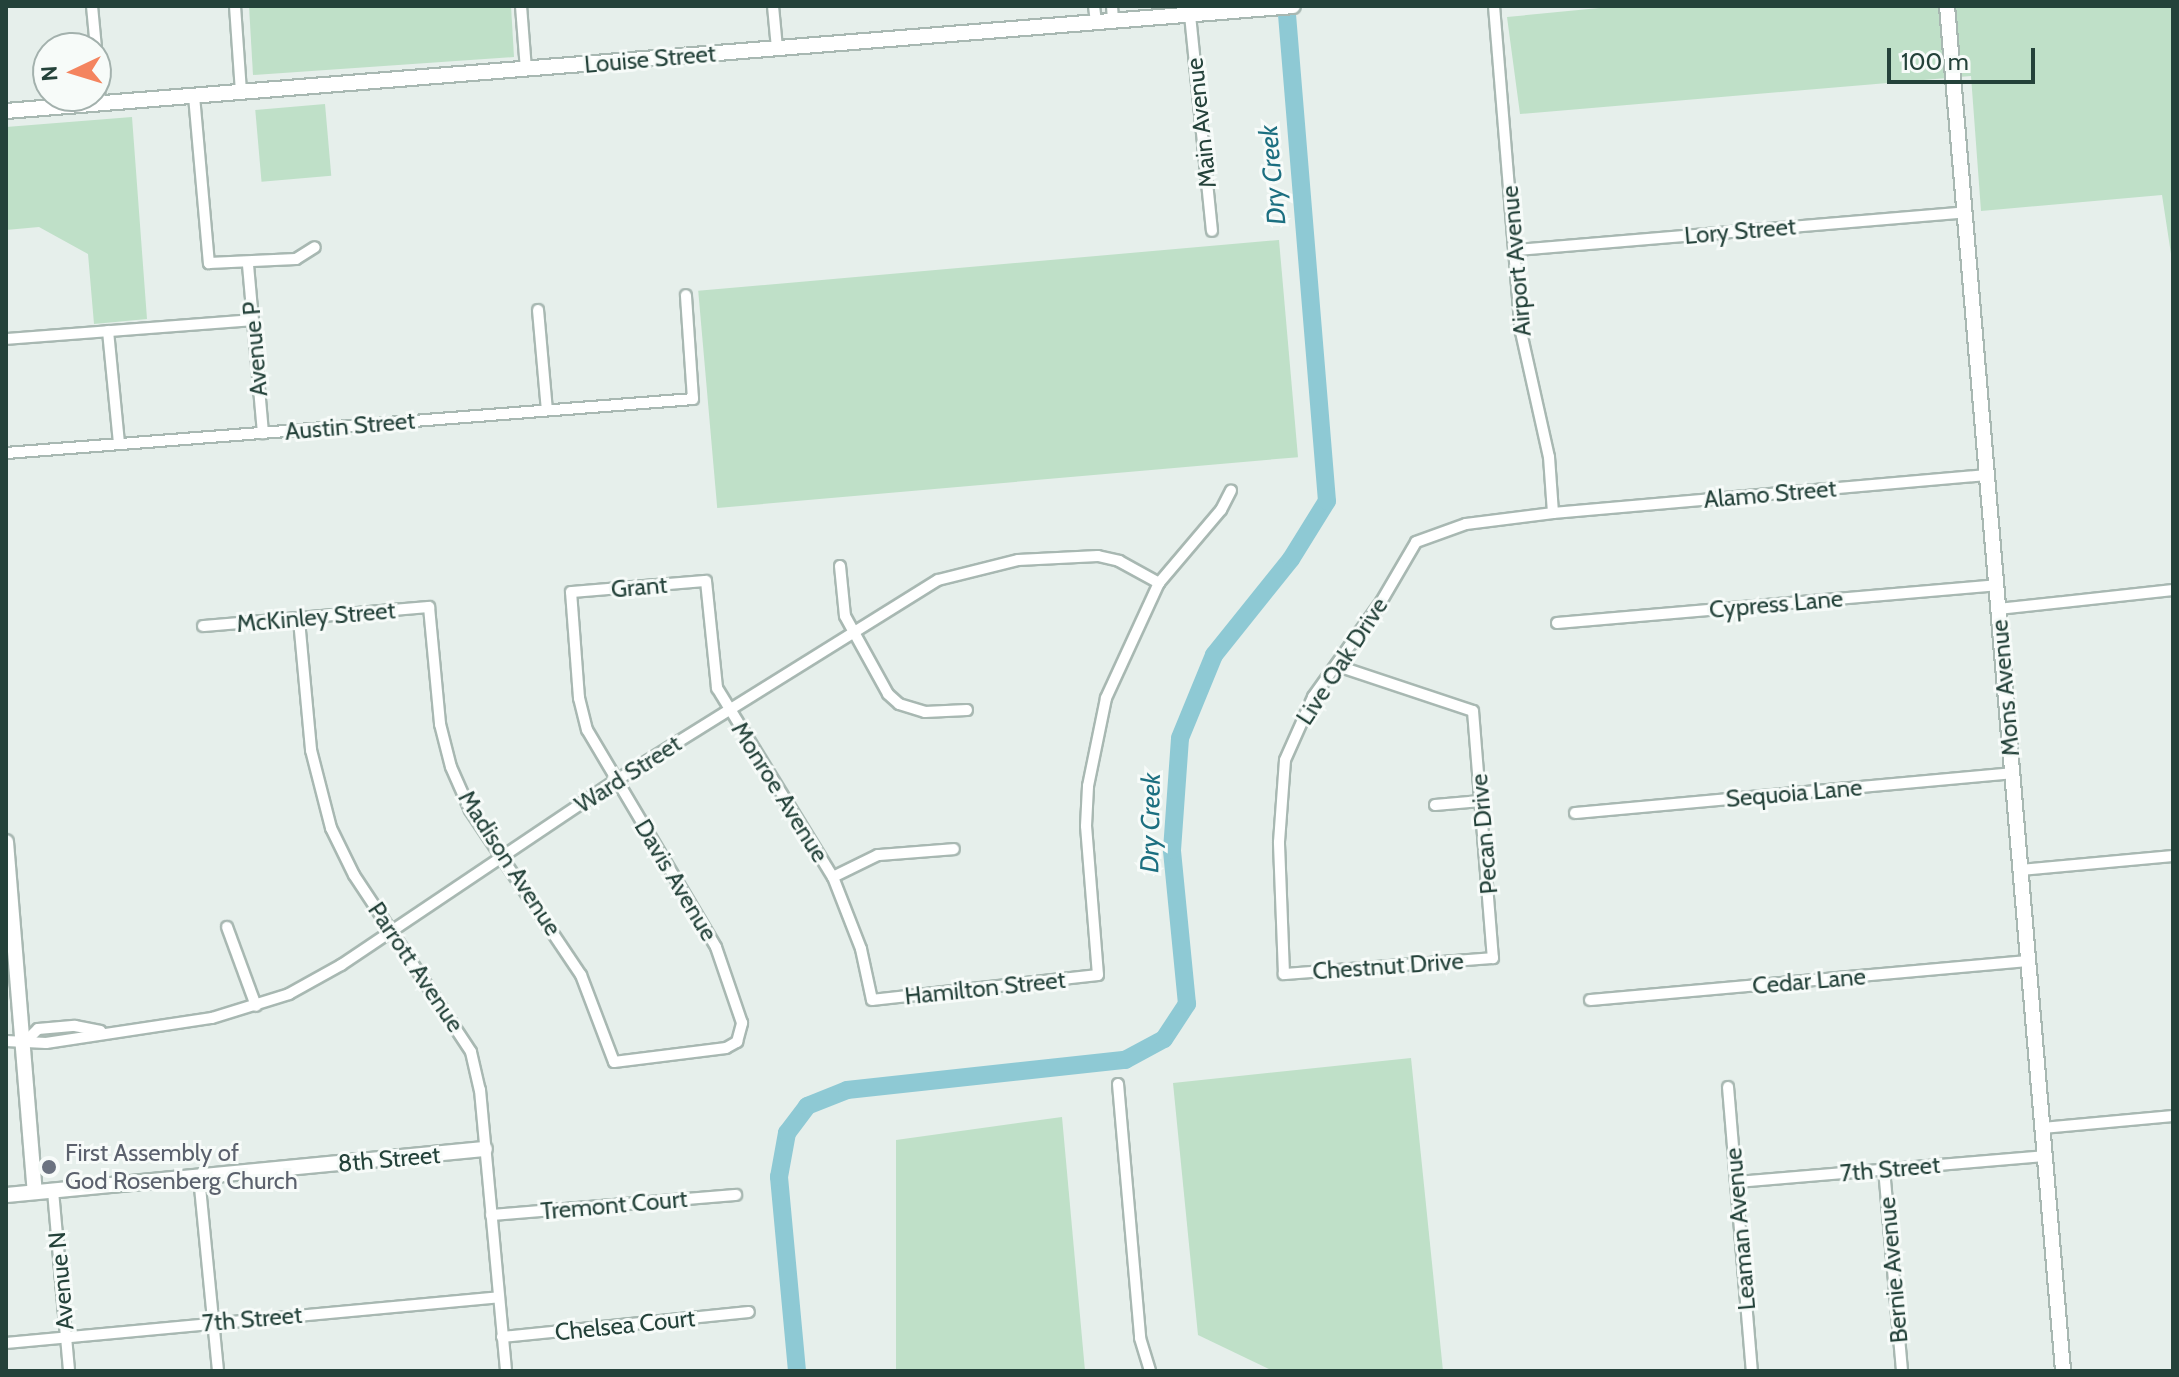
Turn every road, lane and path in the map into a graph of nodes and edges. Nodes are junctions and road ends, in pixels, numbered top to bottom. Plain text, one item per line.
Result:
1 (92, 6) edge
2 (235, 6) edge
3 (521, 6) edge
4 (773, 6) edge
5 (1094, 6) edge
6 (1293, 6) edge
7 (1494, 6) edge
8 (1947, 6) edge
9 (1271, 7) edge
10 (1112, 14) edge
11 (1190, 15) junction
12 (1096, 22) junction
13 (94, 32) edge
14 (777, 48) junction
15 (526, 69) junction
16 (241, 92) junction
17 (194, 96) junction
18 (112, 102) edge
19 (32, 109) edge
20 (6, 111) edge
21 (1964, 212) junction
22 (1212, 231) dead end
23 (315, 247) dead end
24 (1516, 250) junction
25 (248, 265) junction
26 (686, 295) dead end
27 (538, 310) dead end
28 (252, 320) junction
29 (108, 331) junction
30 (6, 339) edge
31 (547, 410) junction
32 (263, 433) junction
33 (119, 443) junction
34 (6, 453) edge
35 (1987, 475) junction
36 (1231, 490) dead end
37 (1553, 513) junction
38 (840, 566) dead end
39 (706, 581) joint
40 (1159, 583) junction
41 (1996, 585) junction
42 (2173, 590) edge
43 (571, 592) joint
44 (429, 607) joint
45 (1998, 609) junction
46 (299, 620) junction
47 (1557, 623) dead end
48 (203, 626) dead end
49 (852, 630) junction
50 (1338, 666) junction
51 (729, 710) junction
52 (967, 710) dead end
53 (2012, 773) junction
54 (615, 781) junction
55 (1481, 801) junction
56 (1435, 805) dead end
57 (1575, 813) dead end
58 (6, 842) edge
59 (954, 849) dead end
60 (2173, 856) edge
61 (501, 857) junction
62 (2020, 870) junction
63 (833, 877) junction
64 (227, 927) dead end
65 (391, 932) junction
66 (1493, 958) joint
67 (2028, 961) junction
68 (1284, 974) joint
69 (872, 1000) joint
70 (1590, 1000) dead end
71 (256, 1006) junction
72 (25, 1039) junction
73 (6, 1041) edge
74 (614, 1062) joint
75 (1118, 1084) dead end
76 (1728, 1087) dead end
77 (2173, 1116) edge
78 (2042, 1128) junction
79 (485, 1149) junction
80 (2045, 1156) junction
81 (1884, 1169) junction
82 (199, 1177) junction
83 (1736, 1182) junction
84 (53, 1191) junction
85 (35, 1192) junction
86 (6, 1195) edge
87 (736, 1195) dead end
88 (491, 1215) junction
89 (499, 1297) junction
90 (749, 1312) dead end
91 (213, 1323) junction
92 (66, 1337) junction
93 (502, 1337) junction
94 (6, 1343) edge
95 (69, 1371) edge
96 (218, 1371) edge
97 (506, 1371) edge
98 (1150, 1371) edge
99 (1752, 1371) edge
100 (1902, 1371) edge
101 (2063, 1371) edge

1 - 13 street
2 - 16 street
3 - 15 street
4 - 14 street
5 - 12 street
6 - 9 street, Louise Street
7 - 24 street, Airport Avenue
8 - 21 street, Mons Avenue
9 - 11 street, Louise Street
10 - 11 street, Louise Street
10 - 12 street, Louise Street
11 - 22 street, Main Avenue
12 - 14 street, Louise Street
14 - 15 street, Louise Street
15 - 16 street, Louise Street
16 - 17 street, Louise Street
17 - 18 street, Louise Street
17 - 25 street
19 - 20 street, Louise Street
21 - 24 street, Lory Street
21 - 35 street, Mons Avenue
23 - 25 street
24 - 37 street, Airport Avenue
25 - 28 street, Avenue P
26 - 31 street, Austin Street
27 - 31 street
28 - 29 street
28 - 32 street, Avenue P
29 - 30 street
29 - 33 street
31 - 32 street, Austin Street
32 - 33 street, Austin Street
33 - 34 street, Austin Street
35 - 37 street, Alamo Street
35 - 41 street, Mons Avenue
36 - 40 street
37 - 50 street, Live Oak Drive
38 - 49 street
39 - 43 street, Grant
39 - 51 street, Monroe Avenue
40 - 49 street, Ward Street
40 - 69 street, Hamilton Street
41 - 45 street, Mons Avenue
41 - 47 street, Cypress Lane
42 - 45 street
43 - 54 street, Davis Avenue
44 - 46 street, McKinley Street
44 - 61 street, Madison Avenue
45 - 53 street, Mons Avenue
46 - 48 street, McKinley Street
46 - 65 street, Parrott Avenue
49 - 51 street, Ward Street
49 - 52 street
50 - 55 street, Pecan Drive
50 - 68 street, Live Oak Drive
51 - 54 street, Ward Street
51 - 63 street, Monroe Avenue
53 - 57 street, Sequoia Lane
53 - 62 street, Mons Avenue
54 - 61 street, Ward Street
54 - 74 street, Davis Avenue
55 - 56 street
55 - 66 street, Pecan Drive
58 - 72 street
59 - 63 street
60 - 62 street
61 - 65 street, Ward Street
61 - 74 street, Madison Avenue
62 - 67 street, Mons Avenue
63 - 69 street, Monroe Avenue
64 - 71 street
65 - 71 street, Ward Street
65 - 79 street, Parrott Avenue
66 - 68 street, Chestnut Drive
67 - 70 street, Cedar Lane
67 - 78 street, Mons Avenue
71 - 72 street, Ward Street
72 - 73 street, Ward Street
72 - 85 street
75 - 98 street
76 - 83 street, Leaman Avenue
77 - 78 street
78 - 80 street, Mons Avenue
79 - 82 street, 8th Street
79 - 88 street, Parrott Avenue
80 - 81 street, 7th Street
80 - 101 street, Mons Avenue
81 - 83 street, 7th Street
81 - 100 street, Bernie Avenue
82 - 84 street, 8th Street
82 - 91 street
83 - 99 street, Leaman Avenue
84 - 85 street, 8th Street
84 - 92 street, Avenue N
85 - 86 street, 8th Street
87 - 88 street, Tremont Court
88 - 89 street, Parrott Avenue
89 - 91 street, 7th Street
89 - 93 street, Parrott Avenue
90 - 93 street, Chelsea Court
91 - 92 street, 7th Street
91 - 96 street
92 - 94 street, 7th Street
92 - 95 street, Avenue N
93 - 97 street, Parrott Avenue

